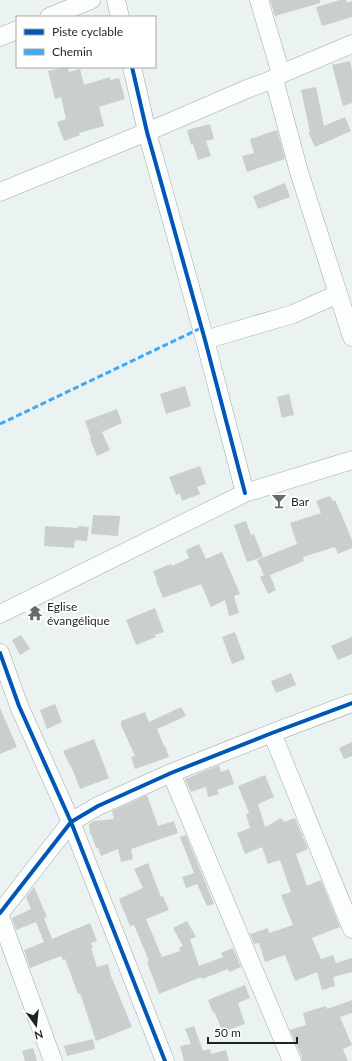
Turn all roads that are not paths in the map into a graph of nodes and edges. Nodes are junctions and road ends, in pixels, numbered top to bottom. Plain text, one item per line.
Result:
1 (91, 0) edge
2 (116, 0) edge
3 (259, 0) edge
4 (51, 16) edge
5 (120, 16) edge
6 (16, 30) edge
7 (0, 37) edge
8 (352, 44) edge
9 (132, 68) edge
10 (277, 77) junction
11 (147, 132) junction
12 (0, 192) edge
13 (338, 294) junction
14 (352, 337) edge
15 (205, 340) junction
16 (352, 460) edge
17 (245, 493) junction
18 (0, 614) edge
19 (0, 653) edge
20 (352, 703) edge
21 (272, 733) junction
22 (171, 773) junction
23 (71, 822) junction
24 (0, 912) edge
25 (0, 916) edge
26 (352, 929) edge
27 (53, 1061) edge
28 (165, 1061) edge
29 (292, 1061) edge

1 - 4 street
2 - 5 street
3 - 10 street
6 - 7 street
8 - 10 street
9 - 11 street
10 - 11 street
10 - 13 street
11 - 12 street
11 - 15 street
13 - 14 street
13 - 15 street
15 - 17 street
16 - 17 street
17 - 18 street
19 - 23 street
20 - 21 street
21 - 22 street
21 - 26 street
22 - 23 street
22 - 29 street
23 - 24 street
23 - 28 street
25 - 27 street

